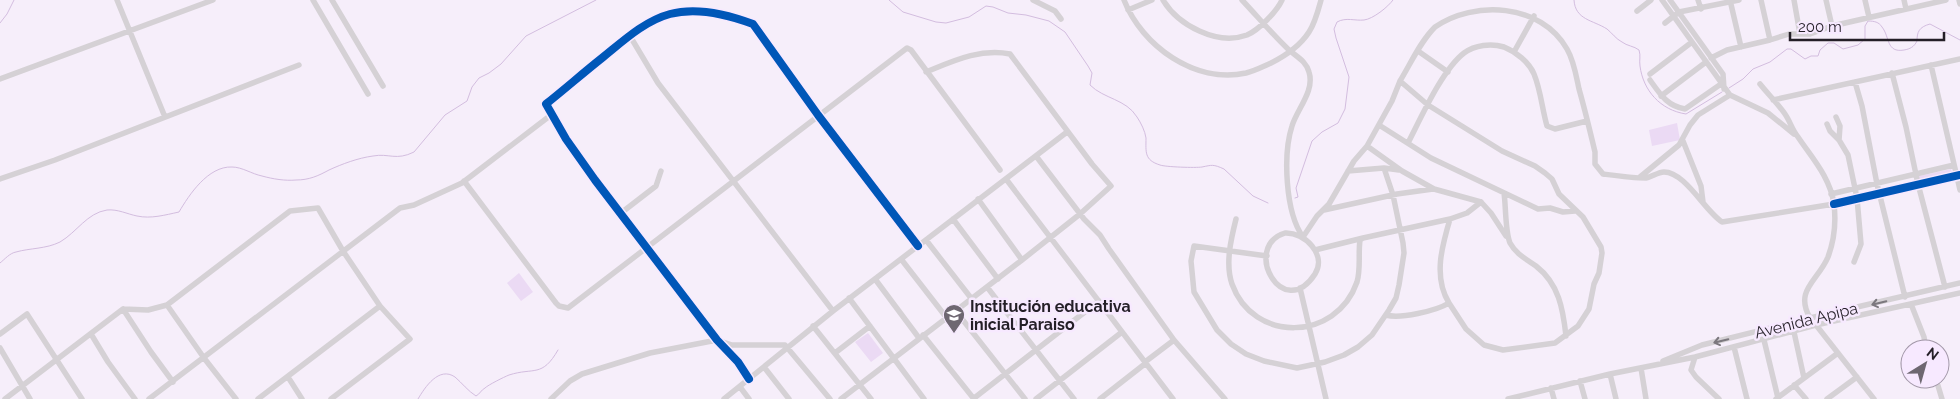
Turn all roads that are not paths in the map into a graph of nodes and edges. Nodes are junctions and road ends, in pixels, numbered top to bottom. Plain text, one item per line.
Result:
1 (116, 0) edge
2 (213, 0) edge
3 (313, 0) edge
4 (332, 0) edge
5 (1033, 0) edge
6 (1124, 0) edge
7 (1152, 0) edge
8 (1163, 0) edge
9 (1242, 0) edge
10 (1282, 0) edge
11 (1321, 0) edge
12 (1651, 0) edge
13 (1662, 0) edge
14 (1670, 0) edge
15 (1698, 0) edge
16 (1739, 0) edge
17 (1761, 0) edge
18 (1794, 0) edge
19 (1826, 0) edge
20 (1865, 0) edge
21 (1904, 0) edge
22 (1946, 0) edge
23 (1959, 0) edge
24 (1730, 1) edge
25 (1921, 3) edge
26 (1960, 4) edge
27 (1701, 9) junction
28 (1128, 10) junction
29 (1906, 10) junction
30 (1638, 11) dead end
31 (1677, 14) junction
32 (1534, 16) junction
33 (1869, 18) junction
34 (1061, 19) dead end
35 (1263, 22) junction
36 (1665, 23) dead end
37 (1832, 26) junction
38 (129, 32) junction
39 (1800, 34) junction
40 (630, 36) junction
41 (1770, 40) junction
42 (1692, 42) junction
43 (1741, 47) junction
44 (1290, 51) junction
45 (1418, 51) junction
46 (1514, 52) junction
47 (1960, 59) edge
48 (1708, 60) junction
49 (299, 65) dead end
50 (1931, 65) junction
51 (926, 72) junction
52 (1448, 72) junction
53 (1892, 73) junction
54 (0, 79) edge
55 (1400, 81) junction
56 (1855, 82) junction
57 (1760, 84) dead end
58 (383, 86) dead end
59 (1723, 87) junction
60 (368, 94) dead end
61 (1730, 95) junction
62 (1661, 96) junction
63 (1773, 100) junction
64 (1428, 105) junction
65 (550, 115) junction
66 (818, 115) junction
67 (1836, 116) dead end
68 (165, 117) junction
69 (1588, 121) junction
70 (1378, 124) junction
71 (1827, 124) dead end
72 (1067, 132) junction
73 (1797, 137) junction
74 (1839, 140) junction
75 (1683, 141) junction
76 (1408, 143) junction
77 (1367, 146) junction
78 (1036, 156) junction
79 (1954, 165) junction
80 (1384, 168) junction
81 (1000, 170) dead end
82 (1348, 170) junction
83 (661, 171) dead end
84 (1402, 171) junction
85 (1915, 174) junction
86 (1958, 176) edge
87 (1640, 177) junction
88 (0, 179) edge
89 (1006, 179) junction
90 (464, 181) junction
91 (733, 181) junction
92 (1877, 184) junction
93 (1918, 184) junction
94 (1434, 189) junction
95 (1855, 189) junction
96 (1960, 190) edge
97 (1879, 192) junction
98 (1504, 193) junction
99 (1831, 194) junction
100 (1392, 195) junction
101 (1857, 198) junction
102 (978, 199) junction
103 (1481, 202) junction
104 (1703, 202) junction
105 (1834, 204) junction
106 (1322, 211) junction
107 (1576, 211) junction
108 (621, 213) junction
109 (1080, 214) junction
110 (953, 219) junction
111 (1236, 219) dead end
112 (1450, 219) junction
113 (1399, 229) junction
114 (1303, 237) junction
115 (1049, 238) junction
116 (1364, 238) junction
117 (926, 240) junction
118 (1509, 240) junction
119 (918, 246) junction
120 (647, 247) junction
121 (1315, 250) junction
122 (343, 251) junction
123 (1230, 252) junction
124 (1267, 256) junction
125 (901, 259) junction
126 (1022, 260) junction
127 (1854, 262) dead end
128 (875, 279) junction
129 (998, 279) junction
130 (1960, 284) edge
131 (987, 287) junction
132 (1945, 287) junction
133 (1300, 288) junction
134 (1960, 293) edge
135 (1905, 297) junction
136 (850, 298) junction
137 (971, 298) junction
138 (1099, 301) junction
139 (1449, 303) junction
140 (1911, 304) junction
141 (168, 305) junction
142 (380, 306) junction
143 (123, 308) junction
144 (955, 310) junction
145 (833, 311) junction
146 (1386, 315) junction
147 (946, 317) junction
148 (1810, 318) junction
149 (1816, 325) junction
150 (814, 326) junction
151 (870, 326) junction
152 (1309, 327) junction
153 (1122, 332) junction
154 (1794, 332) junction
155 (0, 334) edge
156 (91, 334) junction
157 (1566, 336) junction
158 (921, 337) junction
159 (1924, 339) edge
160 (717, 340) junction
161 (1174, 340) junction
162 (1764, 340) junction
163 (789, 347) junction
164 (1734, 347) junction
165 (0, 348) edge
166 (1036, 350) junction
167 (835, 353) junction
168 (1838, 353) junction
169 (1695, 357) junction
170 (204, 358) junction
171 (893, 358) junction
172 (56, 360) junction
173 (1146, 363) junction
174 (1317, 363) junction
175 (1654, 365) junction
176 (764, 367) junction
177 (1641, 368) junction
178 (1004, 374) junction
179 (1610, 374) junction
180 (1856, 376) junction
181 (288, 378) junction
182 (1804, 378) junction
183 (749, 379) junction
184 (1060, 381) junction
185 (1580, 381) junction
186 (173, 382) junction
187 (860, 385) junction
188 (1794, 385) junction
189 (22, 386) junction
190 (740, 387) junction
191 (1551, 388) junction
192 (1171, 396) edge
193 (1524, 397) edge
194 (1777, 398) edge
195 (5, 399) edge
196 (30, 399) edge
197 (82, 399) edge
198 (135, 399) edge
199 (149, 399) edge
200 (236, 399) edge
201 (258, 399) edge
202 (302, 399) edge
203 (331, 399) edge
204 (550, 399) edge
205 (724, 399) edge
206 (749, 399) edge
207 (790, 399) edge
208 (830, 399) edge
209 (841, 399) edge
210 (871, 399) edge
211 (924, 399) edge
212 (974, 399) edge
213 (1025, 399) edge
214 (1036, 399) edge
215 (1074, 399) edge
216 (1100, 399) edge
217 (1162, 399) edge
218 (1225, 399) edge
219 (1326, 399) edge
220 (1508, 399) edge
221 (1554, 399) edge
222 (1585, 399) edge
223 (1616, 399) edge
224 (1646, 399) edge
225 (1719, 399) edge
226 (1747, 399) edge
227 (1806, 399) edge
228 (1827, 399) edge
229 (1874, 399) edge

1 - 38 street
2 - 38 street
3 - 60 street
4 - 58 street
5 - 34 street
6 - 28 street
7 - 28 street
8 - 35 street
9 - 35 street
10 - 35 street
11 - 44 street
12 - 30 street
13 - 31 street
14 - 31 street
15 - 27 street
16 - 24 street
17 - 41 street
18 - 39 street
19 - 37 street
20 - 33 street
21 - 29 street
22 - 25 street
23 - 26 street
24 - 27 street
24 - 43 street
25 - 29 street
27 - 31 street
28 - 44 street
29 - 33 street
31 - 36 street
31 - 42 street
31 - 48 street
32 - 45 street
32 - 46 street
32 - 69 street
33 - 37 street
35 - 44 street
37 - 39 street
38 - 54 street
38 - 68 street
39 - 41 street
40 - 65 street
40 - 66 street
40 - 91 street
41 - 43 street
42 - 48 street
42 - 62 street
43 - 48 street
44 - 114 street
45 - 52 street
45 - 55 street
46 - 52 street
46 - 69 street
47 - 50 street
48 - 59 street
48 - 62 street
49 - 68 street
50 - 53 street
50 - 79 street
51 - 66 street
51 - 72 street
51 - 81 street
52 - 64 street
53 - 56 street
53 - 85 street
55 - 64 street
55 - 70 street
56 - 63 street
56 - 92 street
57 - 63 street
59 - 61 street
59 - 62 street
61 - 73 street
61 - 75 street
63 - 73 street
64 - 76 street
64 - 107 street
65 - 90 street
65 - 108 street
66 - 91 street
66 - 119 street
67 - 74 street
68 - 88 street
69 - 87 street
70 - 76 street
70 - 77 street
71 - 74 street
72 - 78 street
72 - 109 street
73 - 99 street
74 - 95 street
75 - 87 street
75 - 104 street
76 - 98 street
77 - 82 street
77 - 84 street
78 - 89 street
78 - 109 street
79 - 85 street
79 - 86 street
80 - 82 street
80 - 84 street
80 - 100 street
82 - 106 street
83 - 108 street
84 - 94 street
85 - 92 street
85 - 93 street
86 - 93 street
86 - 96 street
87 - 104 street
89 - 102 street
89 - 115 street
90 - 120 street
90 - 122 street
91 - 120 street
91 - 145 street
92 - 95 street
92 - 97 street
93 - 97 street
93 - 132 street
94 - 100 street
94 - 103 street
95 - 99 street
95 - 101 street
97 - 101 street
97 - 135 street
98 - 107 street
98 - 118 street
99 - 105 street
100 - 106 street
100 - 113 street
101 - 105 street
101 - 127 street
102 - 110 street
102 - 126 street
103 - 112 street
103 - 118 street
104 - 105 street
105 - 148 street
106 - 114 street
107 - 157 street
108 - 120 street
109 - 115 street
109 - 161 street
110 - 117 street
110 - 129 street
111 - 123 street
112 - 113 street
112 - 139 street
113 - 116 street
113 - 146 street
114 - 121 street
114 - 124 street
115 - 126 street
115 - 138 street
116 - 121 street
116 - 152 street
117 - 119 street
117 - 137 street
118 - 157 street
119 - 125 street
120 - 160 street
121 - 133 street
122 - 141 street
122 - 142 street
122 - 170 street
123 - 124 street
123 - 152 street
123 - 174 street
124 - 133 street
125 - 128 street
125 - 147 street
126 - 129 street
128 - 136 street
128 - 158 street
129 - 131 street
130 - 132 street, Avenida Apipa
131 - 137 street
131 - 166 street
132 - 135 street, Avenida Apipa
133 - 152 street
134 - 140 street, Avenida Apipa
135 -> 148 street, Avenida Apipa
136 - 145 street
136 - 151 street
137 - 144 street
138 - 153 street
138 - 166 street
139 - 146 street
139 - 157 street
140 - 149 street, Avenida Apipa
140 - 159 street
141 - 143 street
141 - 170 street
142 - 181 street
142 - 203 street
143 - 156 street
143 - 186 street
144 - 147 street
144 - 178 street
145 - 150 street
146 - 174 street
147 - 158 street
148 -> 175 street, Avenida Apipa
149 - 154 street, Avenida Apipa
149 - 168 street
150 - 163 street
150 - 167 street
151 - 167 street
151 - 171 street
152 - 174 street
153 - 173 street
153 - 184 street
154 - 162 street, Avenida Apipa
154 - 182 street
155 - 172 street
156 - 172 street
156 - 198 street
158 - 171 street
158 - 212 street
160 - 163 street
160 - 183 street
160 - 204 street
161 - 173 street
161 - 218 street
162 - 164 street, Avenida Apipa
162 - 194 street
163 - 176 street
163 - 208 street
164 - 169 street, Avenida Apipa
164 - 226 street
165 - 189 street
166 - 178 street
166 - 184 street
167 - 187 street
168 - 180 street
168 - 182 street
169 - 175 street, Avenida Apipa
169 - 225 street
170 - 186 street
170 - 200 street
171 - 187 street
171 - 211 street
172 - 189 street
172 - 197 street
173 - 192 street
173 - 216 street
174 - 219 street
175 - 177 street, Avenida Apipa
176 - 183 street
176 - 207 street
177 - 179 street, Avenida Apipa
177 - 224 street
178 - 212 street
178 - 213 street
179 - 185 street, Avenida Apipa
179 - 223 street
180 - 228 street
180 - 229 street
181 - 201 street
181 - 202 street
182 - 188 street
183 - 190 street
184 - 214 street
184 - 215 street
185 - 191 street, Avenida Apipa
185 - 222 street
186 - 199 street
187 - 209 street
187 - 210 street
188 - 194 street
188 - 227 street
189 - 195 street
189 - 196 street
190 - 205 street
190 - 206 street
191 - 193 street, Avenida Apipa
191 - 221 street
192 - 217 street
193 - 220 street, Avenida Apipa

